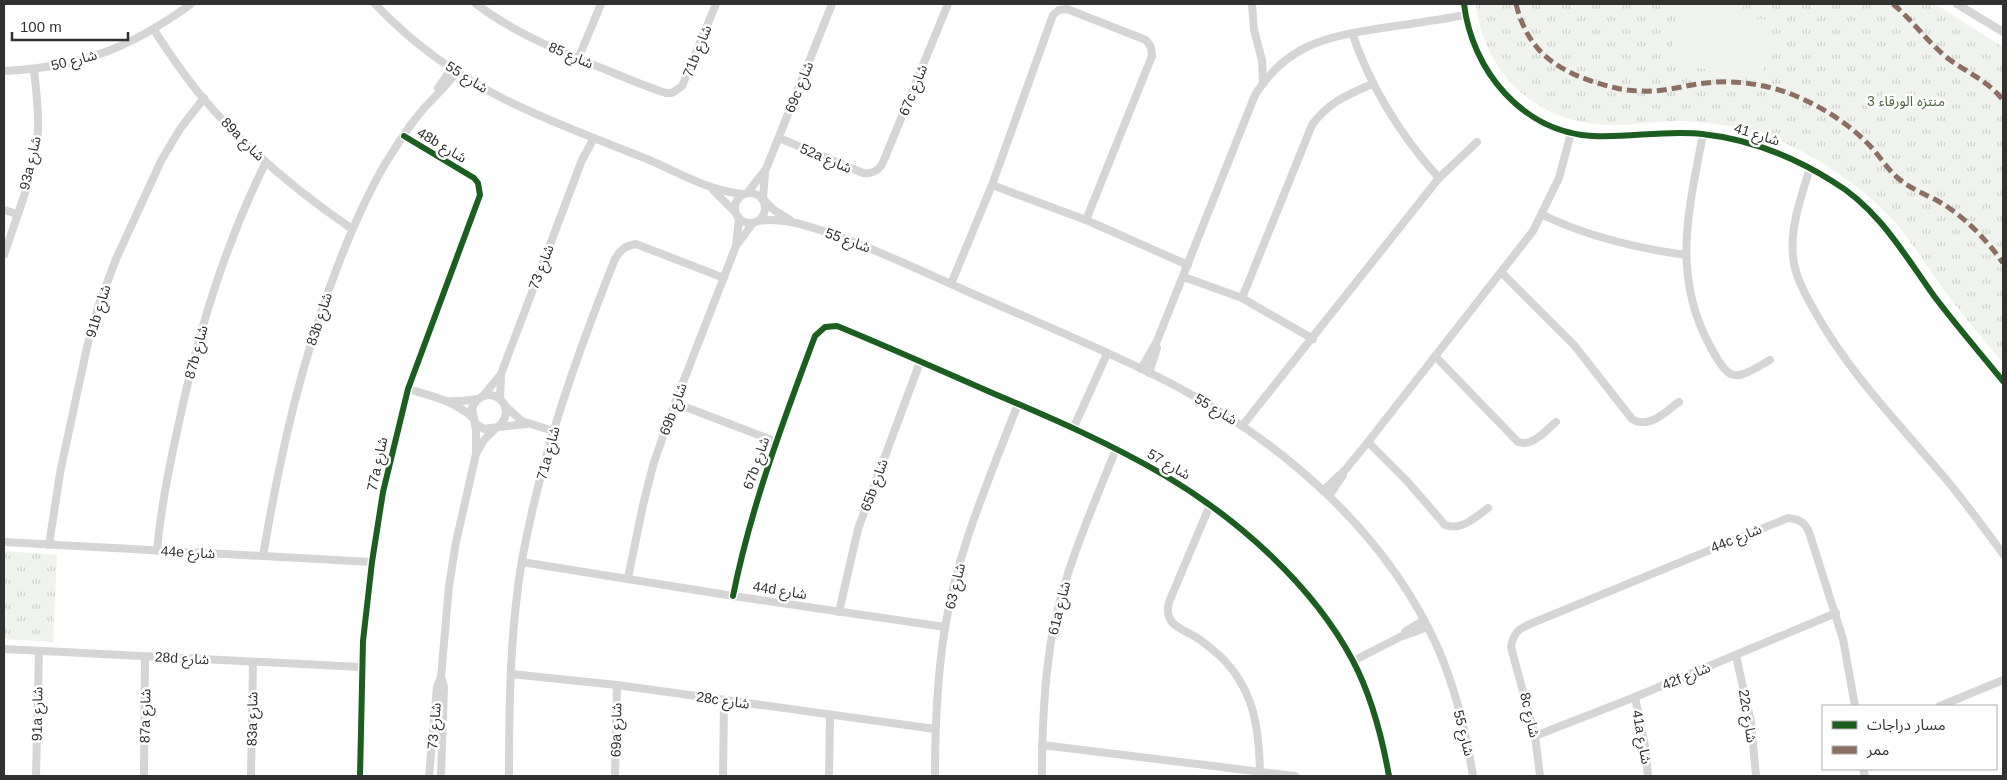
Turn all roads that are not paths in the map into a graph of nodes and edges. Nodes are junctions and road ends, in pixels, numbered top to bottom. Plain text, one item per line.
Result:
1 (192, 4) edge
2 (374, 4) edge
3 (476, 4) edge
4 (601, 4) edge
5 (716, 4) edge
6 (832, 4) edge
7 (948, 4) edge
8 (1252, 4) edge
9 (1464, 4) edge
10 (1957, 4) edge
11 (1974, 4) edge
12 (1969, 12) junction
13 (1465, 16) junction
14 (154, 30) junction
15 (2003, 32) edge
16 (1352, 33) junction
17 (578, 59) junction
18 (34, 69) junction
19 (454, 70) junction
20 (4, 71) edge
21 (1263, 83) junction
22 (1372, 84) junction
23 (672, 93) joint
24 (204, 98) junction
25 (1571, 133) junction
26 (1704, 134) junction
27 (404, 136) junction
28 (591, 137) junction
29 (779, 138) junction
30 (1477, 142) dead end
31 (266, 162) junction
32 (1810, 168) junction
33 (766, 169) junction
34 (874, 172) joint
35 (468, 175) joint
36 (1439, 178) junction
37 (992, 184) junction
38 (711, 188) junction
39 (746, 193) junction
40 (763, 199) junction
41 (4, 210) edge
42 (17, 214) junction
43 (737, 215) junction
44 (1543, 215) junction
45 (1086, 220) junction
46 (792, 221) junction
47 (756, 222) junction
48 (352, 229) junction
49 (736, 246) junction
50 (4, 254) edge
51 (1686, 255) junction
52 (1188, 265) junction
53 (1502, 272) junction
54 (1184, 277) junction
55 (724, 278) junction
56 (951, 284) junction
57 (1242, 298) junction
58 (1313, 339) junction
59 (813, 342) joint
60 (1107, 354) junction
61 (1435, 356) junction
62 (1770, 360) dead end
63 (920, 362) junction
64 (1145, 371) junction
65 (501, 374) junction
66 (2003, 381) edge
67 (408, 388) junction
68 (481, 397) junction
69 (446, 400) junction
70 (503, 402) junction
71 (1679, 402) dead end
72 (675, 403) junction
73 (1018, 404) junction
74 (474, 421) junction
75 (1556, 422) dead end
76 (529, 424) junction
77 (1242, 426) junction
78 (497, 428) junction
79 (1073, 429) junction
80 (553, 431) junction
81 (777, 442) junction
82 (1368, 442) junction
83 (1116, 449) junction
84 (476, 454) junction
85 (1326, 493) junction
86 (1210, 505) junction
87 (1488, 508) dead end
88 (4, 542) edge
89 (49, 545) junction
90 (157, 551) junction
91 (2003, 554) edge
92 (263, 556) junction
93 (372, 562) junction
94 (522, 562) junction
95 (628, 578) junction
96 (733, 596) junction
97 (839, 612) junction
98 (1836, 613) junction
99 (1426, 623) junction
100 (945, 627) junction
101 (4, 649) edge
102 (39, 651) junction
103 (1513, 655) joint
104 (1736, 656) junction
105 (145, 657) junction
106 (1353, 661) junction
107 (253, 662) junction
108 (361, 667) junction
109 (511, 674) junction
110 (441, 677) junction
111 (2003, 680) edge
112 (617, 684) junction
113 (1635, 697) junction
114 (724, 700) junction
115 (1855, 705) edge
116 (1942, 705) edge
117 (830, 715) junction
118 (935, 729) junction
119 (1535, 736) junction
120 (1042, 745) junction
121 (1260, 772) junction
122 (36, 776) edge
123 (144, 776) edge
124 (251, 776) edge
125 (360, 776) edge
126 (429, 776) edge
127 (441, 776) edge
128 (509, 776) edge
129 (615, 776) edge
130 (723, 776) edge
131 (829, 776) edge
132 (935, 776) edge
133 (1042, 776) edge
134 (1295, 776) edge
135 (1389, 776) edge
136 (1473, 776) edge
137 (1540, 776) edge
138 (1648, 776) edge
139 (1756, 776) edge

1 - 14 street, شارع 50
2 - 19 street, شارع 55
3 - 17 street, شارع 85
4 - 17 street
5 - 23 street, 71b شارع
6 - 29 street, 69c شارع
7 - 34 street, 67c شارع
8 - 21 street
9 - 13 street, شارع 41
10 - 12 street
11 - 12 street
12 - 15 street
13 - 16 street
13 - 25 street, شارع 41
14 - 18 street, شارع 50
14 - 24 street, 89a شارع
16 - 21 street
16 - 22 street
17 - 23 street, شارع 85
18 - 20 street, شارع 50
18 - 42 street, 93a شارع
19 - 27 street, 83b شارع
19 - 28 street, شارع 55
21 - 52 street
22 - 36 street
22 - 57 street
24 - 31 street, 89a شارع
24 - 89 street, 91b شارع
25 - 26 street, شارع 41
25 - 44 street
26 - 32 street, شارع 41
26 - 51 street
27 - 35 street, 48b شارع
27 - 48 street, 83b شارع
28 - 38 street, شارع 55
28 - 65 street, شارع 73
29 - 33 street, 69c شارع
29 - 34 street, 52a شارع
30 - 36 street
31 - 48 street, 89a شارع
31 - 90 street, 87b شارع
32 - 66 street, شارع 41
32 - 91 street
33 - 39 street, 69c شارع
33 - 40 street, 69c شارع
35 - 67 street, 77a شارع
36 - 58 street
37 - 45 street
37 - 45 street
37 - 56 street
38 - 39 street, شارع 55
38 - 43 street, شارع 55
39 - 40 street
39 - 43 street
40 - 46 street, شارع 55
40 - 47 street
41 - 42 street
42 - 50 street, 93a شارع
43 - 47 street
43 - 49 street, 69b شارع
44 - 51 street
44 - 53 street
45 - 52 street
46 - 47 street, شارع 55
46 - 56 street, شارع 55
47 - 49 street, 69b شارع
48 - 92 street, 83b شارع
49 - 55 street, 69b شارع
51 - 62 street
52 - 54 street
53 - 61 street
53 - 71 street
54 - 57 street
54 - 64 street
55 - 72 street, 69b شارع
55 - 80 street, 71a شارع
56 - 60 street, شارع 55
57 - 58 street
58 - 77 street
59 - 63 street, شارع 57
59 - 81 street, 67b شارع
60 - 64 street, شارع 55
60 - 79 street
61 - 75 street
61 - 82 street
63 - 73 street, شارع 57
63 - 97 street, 65b شارع
64 - 77 street, شارع 55
65 - 68 street, شارع 73
65 - 70 street, شارع 73
67 - 69 street
67 - 93 street, 77a شارع
68 - 69 street
68 - 70 street
68 - 74 street
69 - 74 street
70 - 76 street
70 - 78 street
72 - 81 street
72 - 95 street, 69b شارع
73 - 79 street, شارع 57
73 - 100 street, شارع 63
74 - 78 street
74 - 84 street, شارع 73
76 - 78 street
76 - 80 street
77 - 85 street, شارع 55
78 - 84 street, شارع 73
79 - 83 street, شارع 57
80 - 94 street, 71a شارع
81 - 96 street, 67b شارع
82 - 85 street
82 - 87 street
83 - 86 street, شارع 57
83 - 120 street, 61a شارع
84 - 110 street, شارع 73
85 - 99 street, شارع 55
86 - 106 street, شارع 57
86 - 121 street
88 - 89 street, 44e شارع
89 - 90 street, 44e شارع
90 - 92 street, 44e شارع
92 - 93 street, 44e شارع
93 - 108 street, 77a شارع
94 - 95 street, 44d شارع
94 - 109 street, 71a شارع
95 - 96 street, 44d شارع
96 - 97 street, 44d شارع
97 - 100 street, 44d شارع
98 - 103 street, 44c شارع
98 - 104 street, 42f شارع
98 - 115 street, 44c شارع
99 - 106 street
99 - 136 street, شارع 55
100 - 118 street, شارع 63
101 - 102 street, 28d شارع
102 - 105 street, 28d شارع
102 - 122 street, 91a شارع
103 - 119 street, 8c شارع
104 - 113 street, 42f شارع
104 - 139 street, 22c شارع
105 - 107 street, 28d شارع
105 - 123 street, 87a شارع
106 - 135 street, شارع 57
107 - 108 street, 28d شارع
107 - 124 street, 83a شارع
108 - 125 street, 77a شارع
109 - 112 street, 28c شارع
109 - 128 street, 71a شارع
110 - 126 street, شارع 73
110 - 127 street, شارع 73
111 - 116 street
112 - 114 street, 28c شارع
112 - 129 street, 69a شارع
113 - 119 street, 42f شارع
113 - 138 street, 41a شارع
114 - 117 street, 28c شارع
114 - 130 street
117 - 118 street, 28c شارع
117 - 131 street
118 - 132 street, شارع 63
119 - 137 street, 8c شارع
120 - 121 street
120 - 133 street, 61a شارع
121 - 134 street

